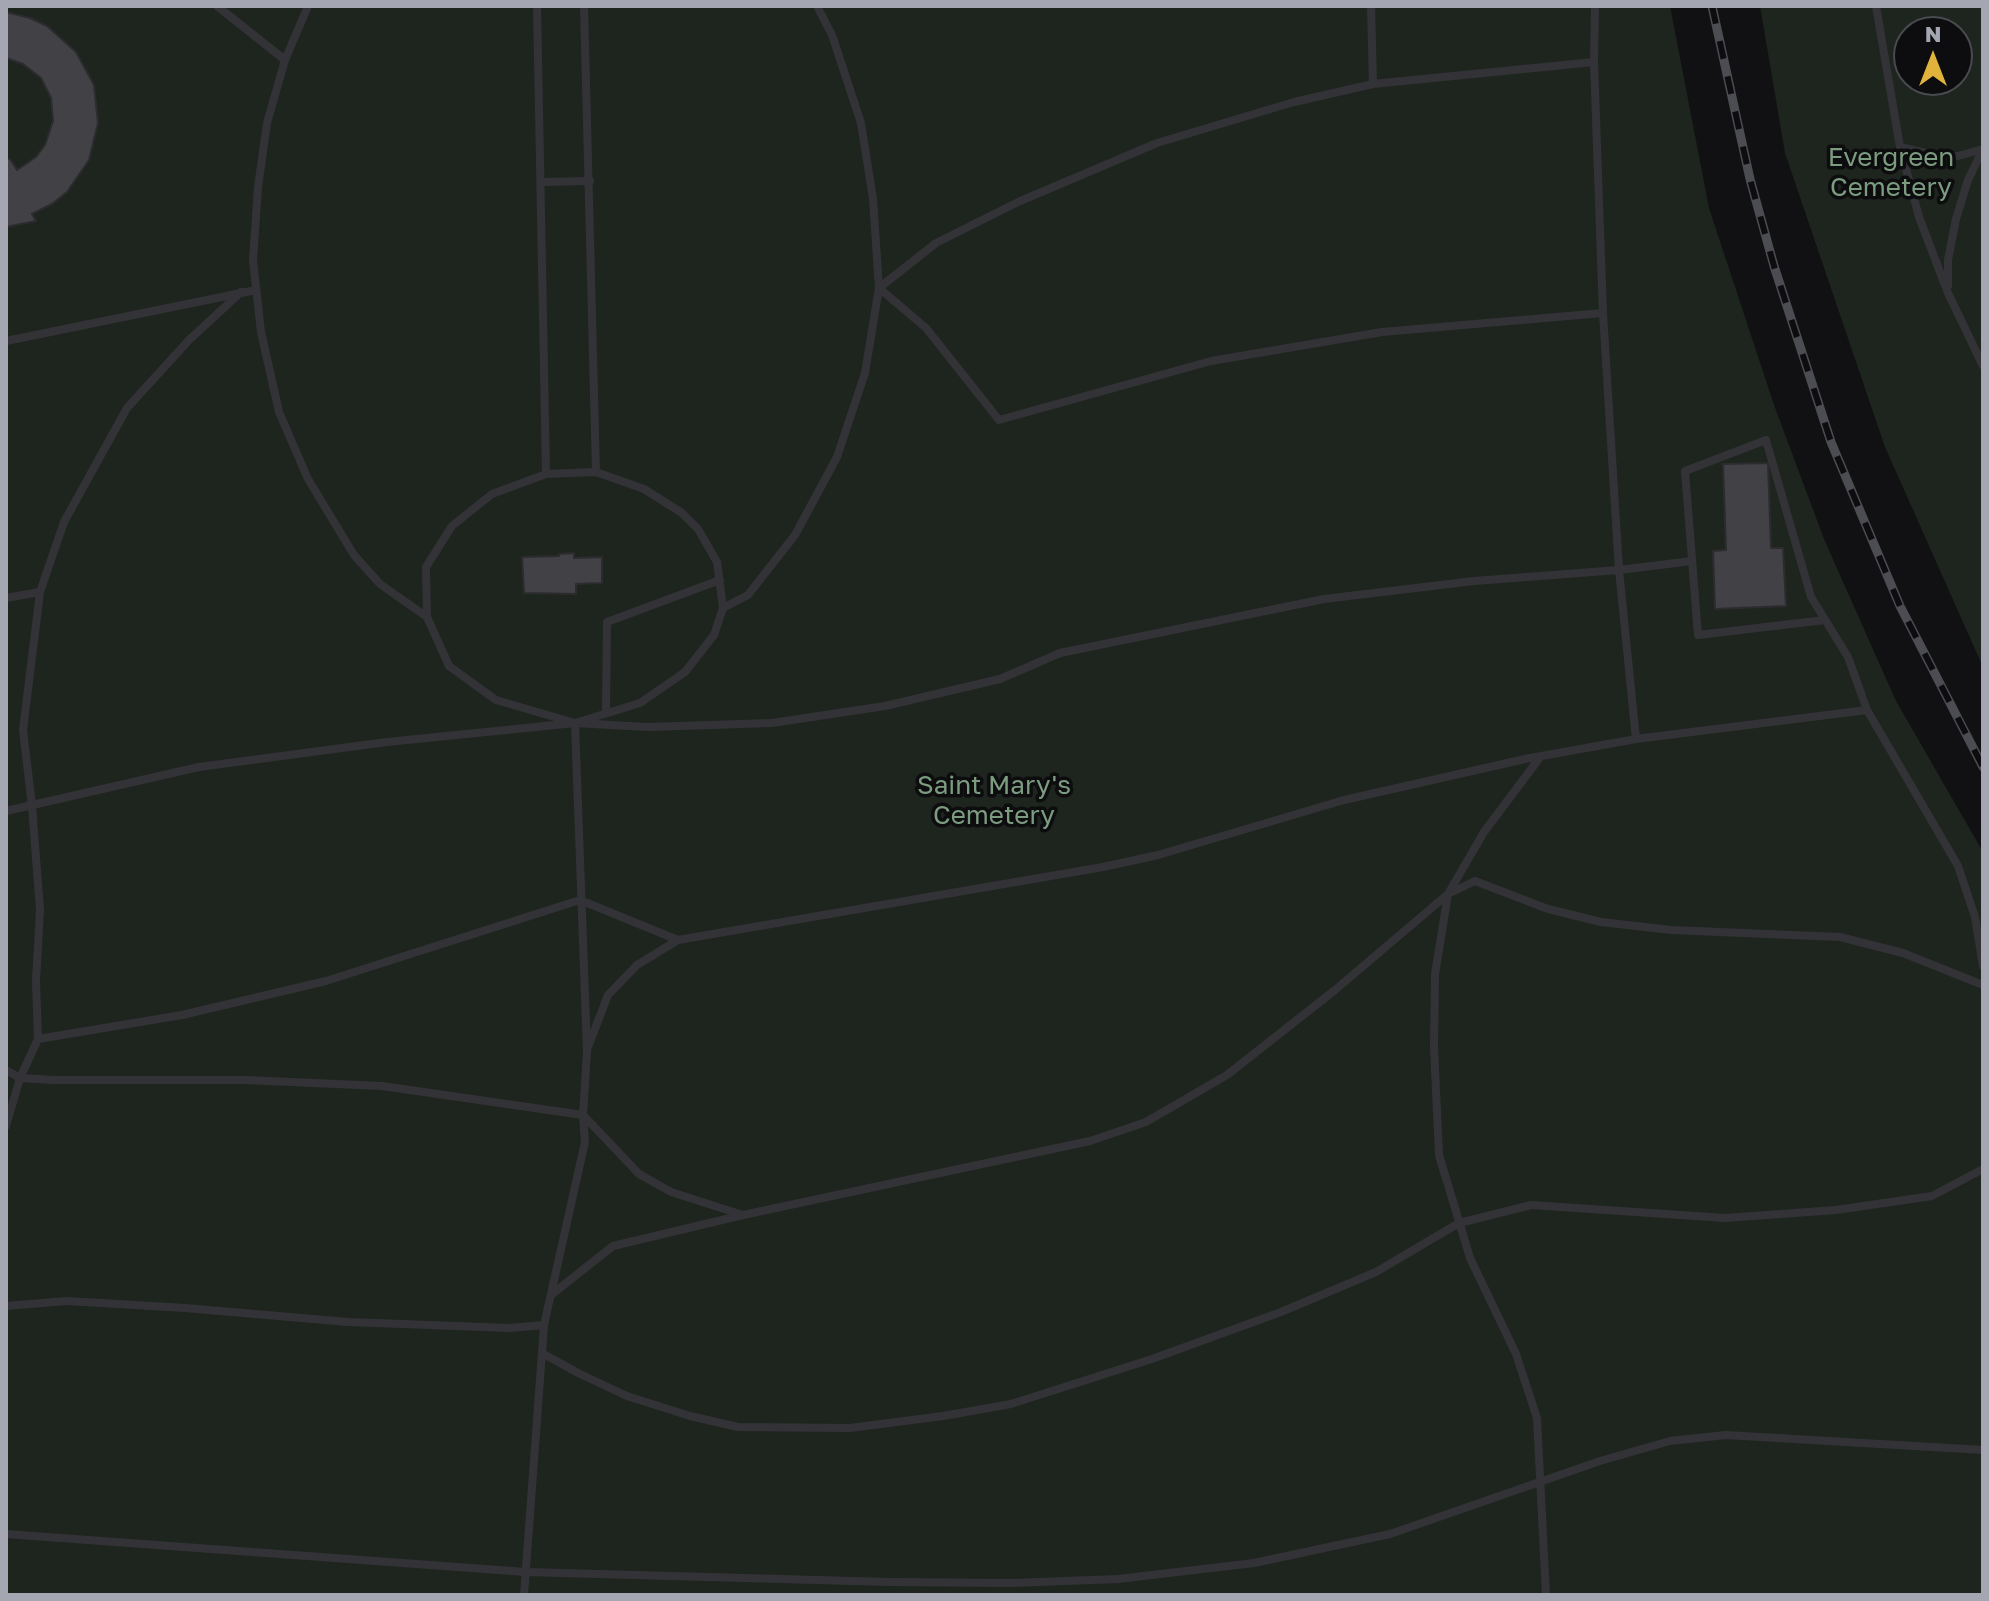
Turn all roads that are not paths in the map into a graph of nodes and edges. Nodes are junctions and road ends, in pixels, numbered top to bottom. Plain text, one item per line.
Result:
1 (217, 6) edge
2 (308, 6) edge
3 (537, 6) edge
4 (584, 6) edge
5 (817, 6) edge
6 (1371, 6) edge
7 (1595, 6) edge
8 (1876, 6) edge
9 (285, 60) junction
10 (1594, 62) junction
11 (1373, 84) junction
12 (1900, 147) junction
13 (1983, 149) edge
14 (590, 181) junction
15 (541, 182) junction
16 (879, 288) junction
17 (256, 290) junction
18 (241, 292) junction
19 (1948, 293) junction
20 (1603, 313) junction
21 (6, 341) edge
22 (1983, 366) edge
23 (596, 472) junction
24 (546, 474) junction
25 (1692, 561) junction
26 (1619, 570) junction
27 (720, 580) junction
28 (40, 592) junction
29 (6, 598) edge
30 (723, 608) junction
31 (427, 617) junction
32 (1825, 620) junction
33 (1867, 710) junction
34 (606, 713) junction
35 (575, 723) junction
36 (1636, 739) junction
37 (1541, 756) junction
38 (32, 806) junction
39 (6, 811) edge
40 (1448, 894) junction
41 (580, 900) junction
42 (678, 940) junction
43 (1983, 966) edge
44 (1983, 985) edge
45 (38, 1039) junction
46 (587, 1052) junction
47 (6, 1070) edge
48 (20, 1078) junction
49 (583, 1115) junction
50 (6, 1126) edge
51 (1983, 1169) edge
52 (743, 1215) junction
53 (1459, 1223) junction
54 (551, 1295) junction
55 (6, 1306) edge
56 (544, 1325) junction
57 (542, 1353) junction
58 (1983, 1450) edge
59 (1542, 1480) junction
60 (6, 1534) edge
61 (526, 1572) junction
62 (524, 1595) edge
63 (1546, 1595) edge

1 - 9 lane
2 - 9 lane
3 - 15 lane
4 - 14 lane
5 - 16 lane
6 - 11 lane
7 - 10 lane
8 - 12 lane
9 - 17 lane
10 - 11 lane
10 - 20 lane
11 - 16 lane
12 - 13 lane
12 - 19 lane
13 - 19 lane
14 - 15 lane
14 - 23 lane
15 - 24 lane
16 - 20 lane
16 - 30 lane
17 - 18 lane
17 - 31 lane
18 - 21 lane
18 - 28 lane
19 - 22 lane
20 - 26 lane
23 - 24 lane
23 - 27 lane
24 - 31 lane
25 - 26 lane
25 - 32 lane
25 - 32 lane
26 - 35 lane
26 - 36 lane
27 - 30 lane
27 - 34 lane
28 - 29 lane
28 - 38 lane
30 - 34 lane
31 - 35 lane
32 - 33 lane
33 - 36 lane
33 - 43 lane
34 - 35 lane
35 - 38 lane
35 - 41 lane
36 - 37 lane
37 - 40 lane
37 - 42 lane
38 - 39 lane
38 - 45 lane
40 - 44 lane
40 - 52 lane
40 - 53 lane
41 - 42 lane
41 - 45 lane
41 - 46 lane
42 - 46 lane
45 - 48 lane
46 - 49 lane
47 - 48 lane
48 - 49 lane
48 - 50 lane
49 - 52 lane
49 - 54 lane
51 - 53 lane
52 - 54 lane
53 - 57 lane
53 - 59 lane
54 - 56 lane
55 - 56 lane
56 - 57 lane
57 - 61 lane
58 - 59 lane
59 - 61 lane
59 - 63 lane
60 - 61 lane
61 - 62 lane

